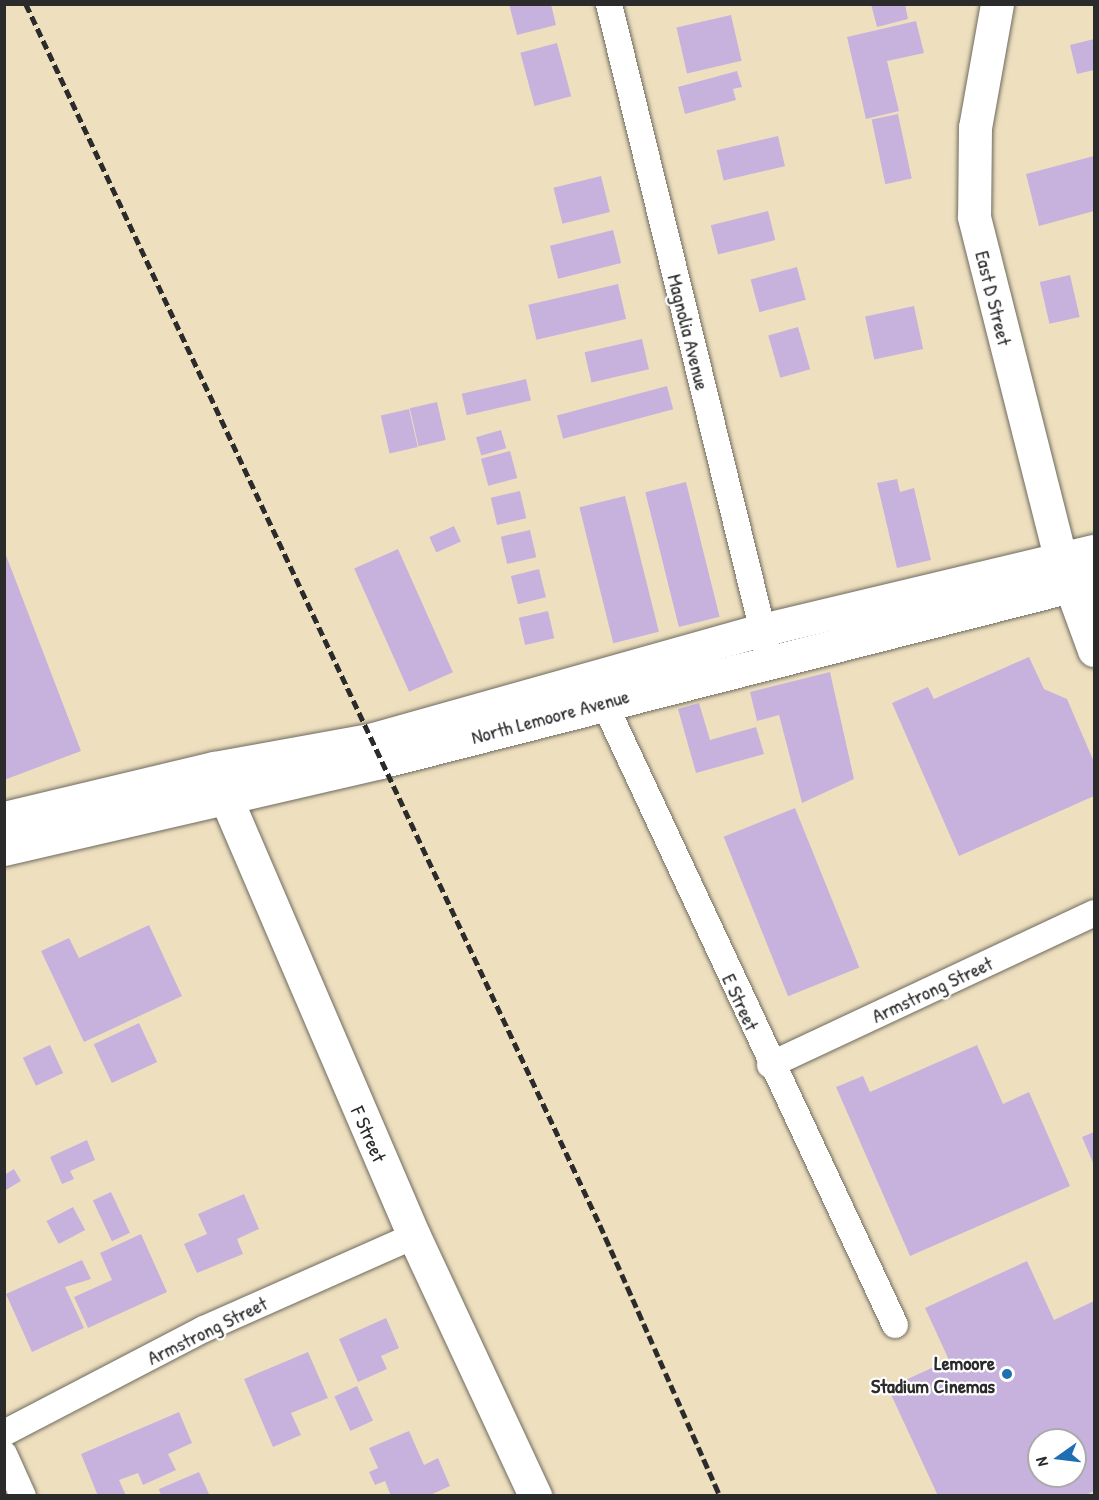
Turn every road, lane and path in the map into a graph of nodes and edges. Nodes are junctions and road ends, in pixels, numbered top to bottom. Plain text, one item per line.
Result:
1 (609, 4) edge
2 (998, 4) edge
3 (1095, 551) edge
4 (1075, 575) edge
5 (766, 644) junction
6 (1095, 650) edge
7 (597, 688) junction
8 (218, 781) junction
9 (4, 818) edge
10 (4, 849) edge
11 (1095, 913) edge
12 (770, 1065) junction
13 (414, 1236) junction
14 (895, 1325) dead end
15 (4, 1433) edge
16 (4, 1454) edge
17 (24, 1496) edge
18 (535, 1496) edge

1 - 5 street, Magnolia Avenue
2 - 4 main road, East D Street
3 - 4 main road, North Lemoore Avenue
4 - 5 main road, North Lemoore Avenue
4 - 6 main road, East D Street
5 - 7 main road, North Lemoore Avenue
7 - 8 main road, North Lemoore Avenue
7 - 12 street, E Street
8 - 9 main road, North Lemoore Avenue
8 - 10 main road, North Lemoore Avenue
8 - 13 main road, F Street
11 - 12 street, Armstrong Street
12 - 14 street, E Street
13 - 15 street, Armstrong Street
13 - 18 main road, F Street
16 - 17 street

